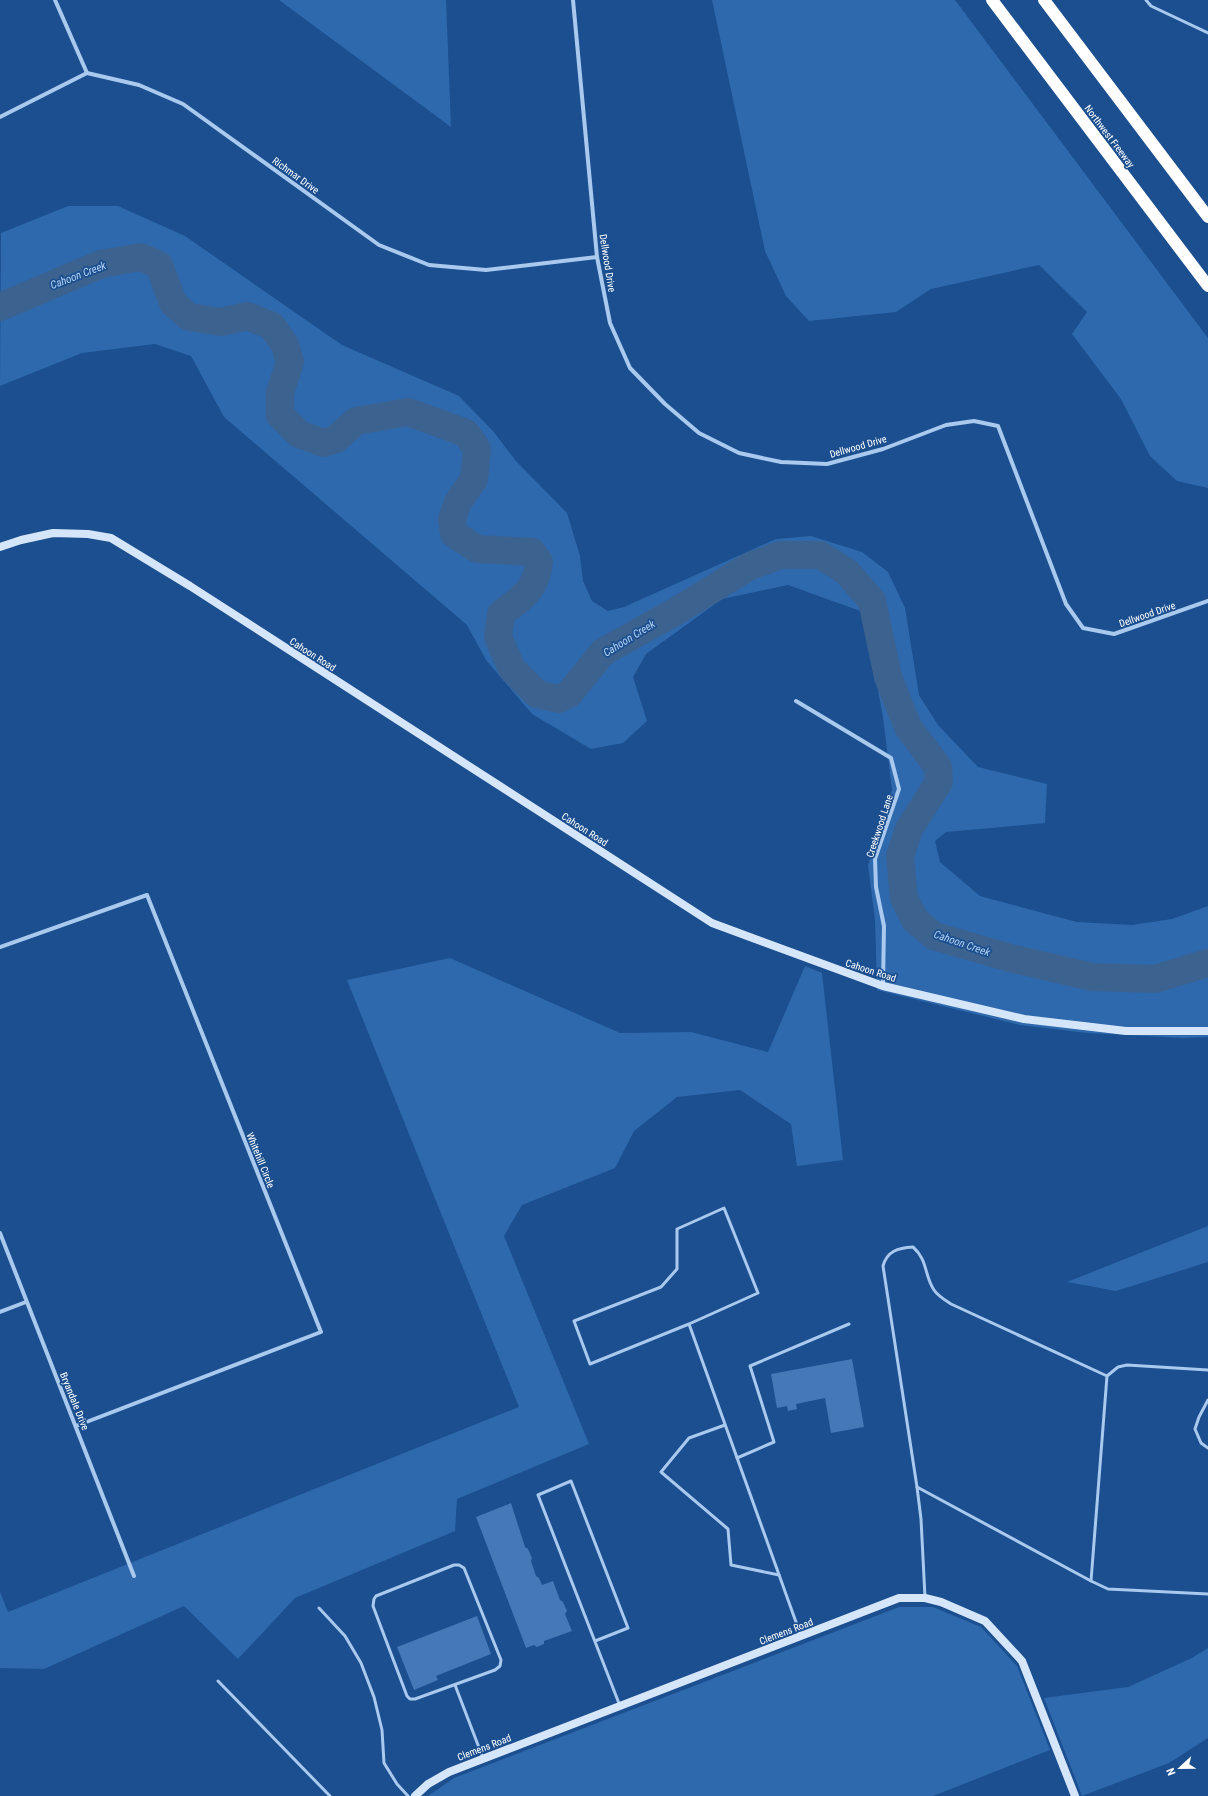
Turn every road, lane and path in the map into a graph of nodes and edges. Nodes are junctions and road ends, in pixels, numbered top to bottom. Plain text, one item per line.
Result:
1 (56, 0) edge
2 (573, 0) edge
3 (992, 0) edge
4 (1044, 0) edge
5 (1146, 0) edge
6 (1208, 33) edge
7 (87, 73) junction
8 (0, 117) edge
9 (1208, 217) edge
10 (597, 257) junction
11 (1208, 286) edge
12 (0, 547) edge
13 (1208, 601) edge
14 (796, 701) dead end
15 (0, 947) edge
16 (883, 986) junction
17 (1208, 1031) edge
18 (0, 1233) edge
19 (26, 1302) junction
20 (0, 1312) edge
21 (689, 1324) junction
22 (849, 1324) dead end
23 (1208, 1370) edge
24 (1107, 1376) junction
25 (1208, 1400) edge
26 (725, 1425) junction
27 (76, 1426) junction
28 (1208, 1448) edge
29 (737, 1458) junction
30 (917, 1487) junction
31 (779, 1575) junction
32 (134, 1576) dead end
33 (1091, 1581) junction
34 (1208, 1594) edge
35 (925, 1598) junction
36 (318, 1608) dead end
37 (801, 1636) junction
38 (595, 1641) junction
39 (218, 1681) dead end
40 (455, 1685) junction
41 (620, 1706) junction
42 (483, 1758) junction
43 (330, 1796) edge
44 (408, 1796) edge
45 (415, 1796) edge
46 (1074, 1796) edge

1 - 7 street
2 - 10 street, Dellwood Drive
3 - 11 highway, Northwest Freeway
4 - 9 highway
5 - 6 lane
7 - 8 street
7 - 10 street, Richmar Drive
10 - 13 street, Dellwood Drive
12 - 16 street, Cahoon Road
14 - 16 street, Creekwood Lane
15 - 27 street, Whitehill Circle
16 - 17 street, Cahoon Road
18 - 19 street, Bryandale Drive
19 - 20 street
19 - 27 street, Bryandale Drive
21 - 21 lane
21 - 26 lane
22 - 29 lane
23 - 24 lane
24 - 30 lane
24 - 33 lane
25 - 28 lane
26 - 29 lane
26 - 31 lane
27 - 32 street, Bryandale Drive
29 - 31 lane
30 - 33 lane
30 - 35 lane
31 - 37 lane
33 - 34 lane
35 - 37 street, Clemens Road
35 - 46 street, Clemens Road
36 - 44 lane
37 - 41 street, Clemens Road
38 - 38 lane
38 - 41 lane
39 - 43 lane
40 - 40 lane
40 - 42 lane
41 - 42 street, Clemens Road
42 - 45 street, Clemens Road

